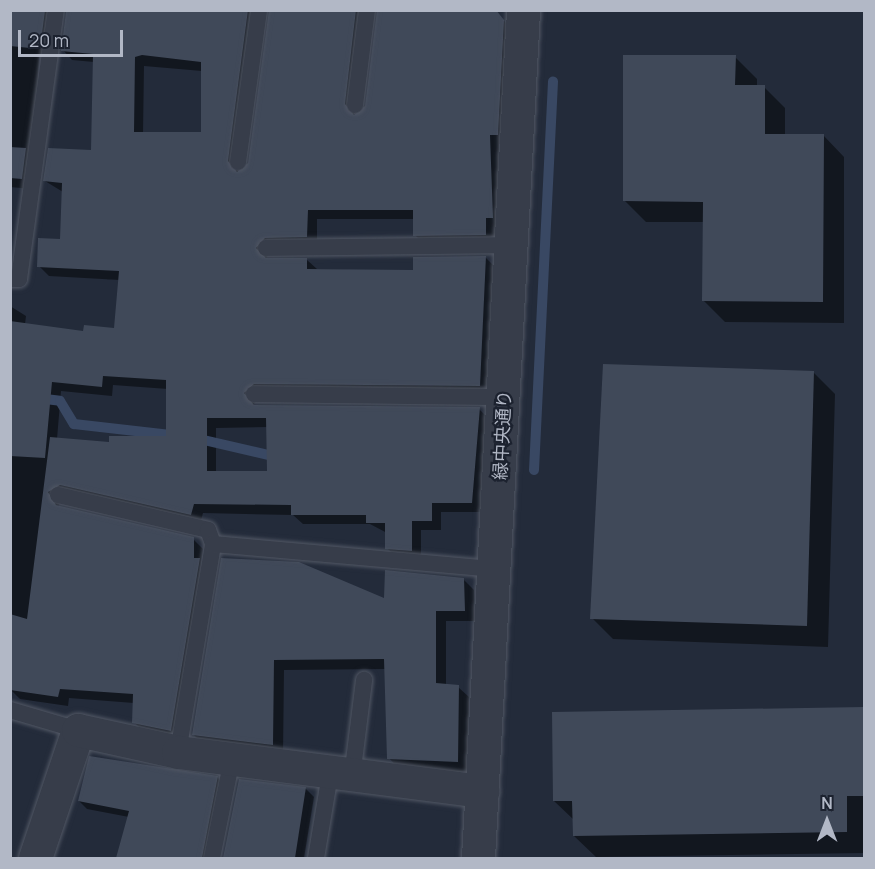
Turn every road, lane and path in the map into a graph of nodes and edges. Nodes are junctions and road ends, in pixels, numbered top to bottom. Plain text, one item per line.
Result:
1 (56, 10) edge
2 (259, 10) edge
3 (367, 10) edge
4 (523, 10) edge
5 (355, 105) dead end
6 (238, 162) dead end
7 (511, 245) junction
8 (266, 248) dead end
9 (10, 279) edge
10 (254, 394) dead end
11 (503, 397) junction
12 (58, 495) dead end
13 (213, 544) junction
14 (495, 569) junction
15 (364, 680) dead end
16 (10, 710) edge
17 (78, 730) junction
18 (178, 752) junction
19 (232, 759) junction
20 (341, 776) junction
21 (483, 791) junction
22 (35, 858) edge
23 (212, 858) edge
24 (316, 858) edge
25 (478, 858) edge

1 - 9 lane
2 - 6 lane
3 - 5 lane
4 - 7 street, 緑中央通り
7 - 8 lane
7 - 11 street, 緑中央通り
10 - 11 lane
11 - 14 street, 緑中央通り
12 - 13 lane
13 - 14 lane
13 - 18 lane
14 - 21 street, 緑中央通り
15 - 20 lane
16 - 17 lane
17 - 18 street
17 - 22 street
18 - 19 street
19 - 20 street
19 - 23 lane
20 - 21 street
20 - 24 lane
21 - 25 street, 緑中央通り

